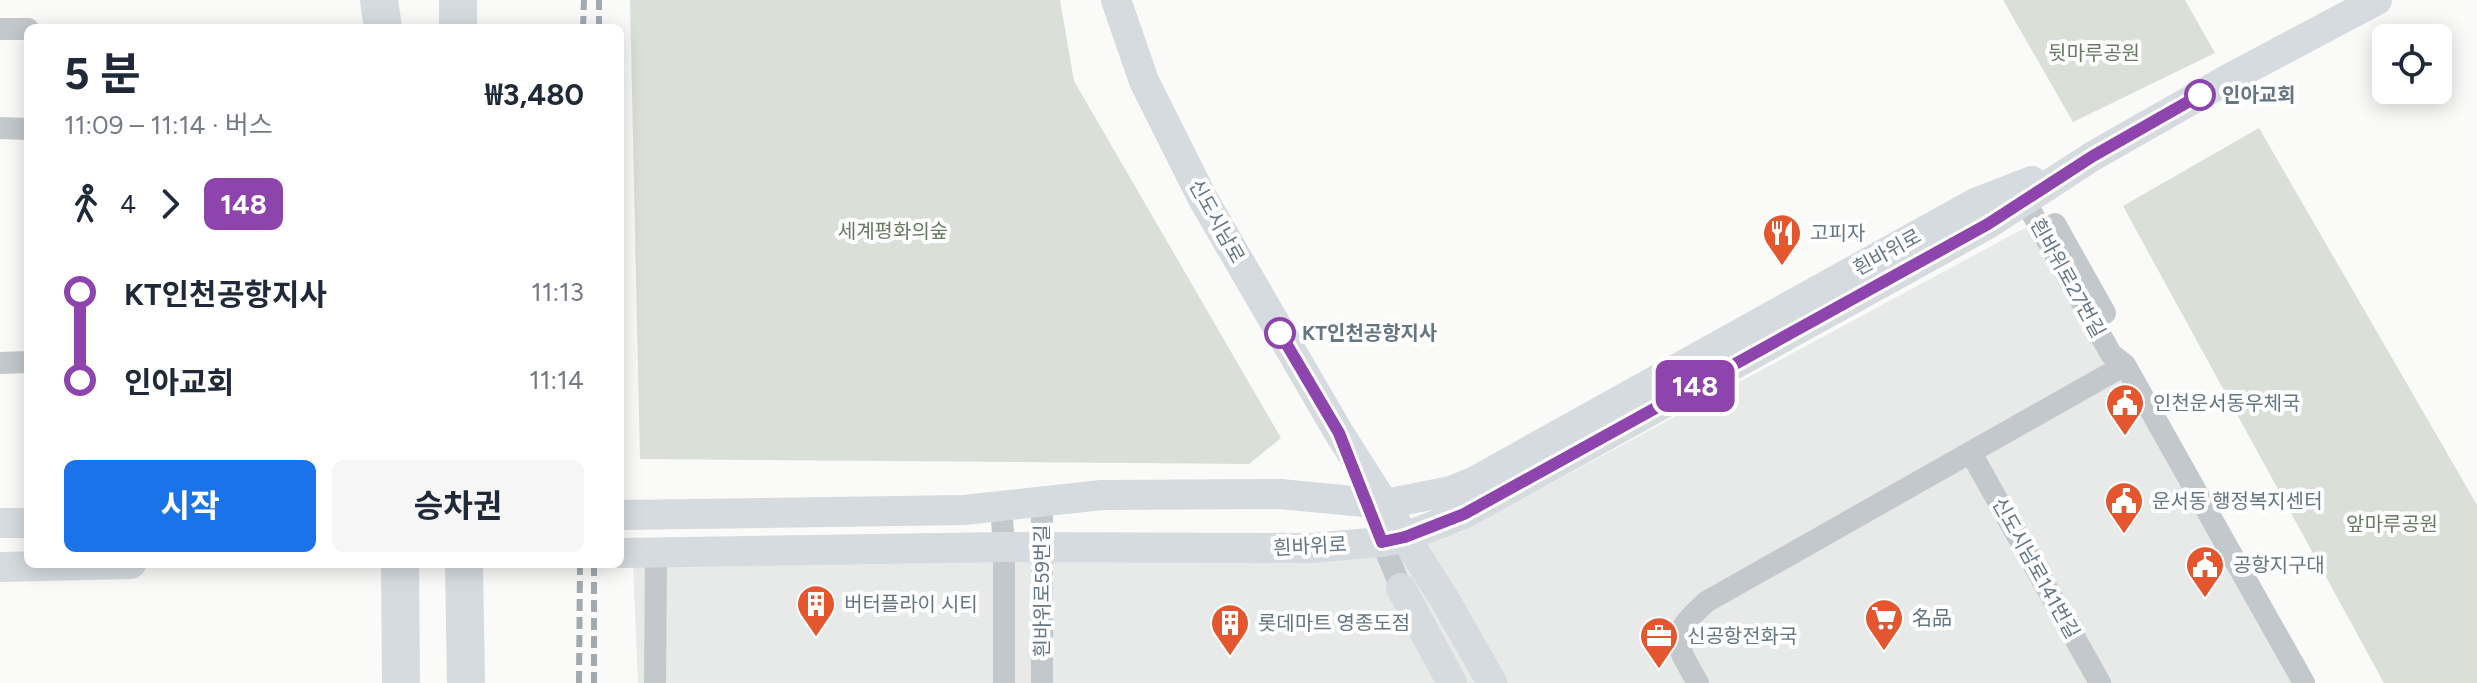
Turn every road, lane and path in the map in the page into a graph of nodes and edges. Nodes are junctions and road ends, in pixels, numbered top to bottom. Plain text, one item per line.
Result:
1 (379, 0) edge
2 (391, 0) edge
3 (458, 0) edge
4 (1116, 0) edge
5 (2377, 0) edge
6 (382, 24) edge
7 (392, 24) edge
8 (458, 24) edge
9 (0, 29) edge
10 (24, 29) edge
11 (0, 128) edge
12 (24, 129) edge
13 (2027, 190) junction
14 (24, 362) edge
15 (0, 363) edge
16 (2125, 365) junction
17 (1971, 453) junction
18 (1042, 500) junction
19 (1376, 504) junction
20 (1001, 505) junction
21 (624, 515) edge
22 (0, 523) edge
23 (24, 523) edge
24 (1394, 539) junction
25 (1004, 547) junction
26 (1042, 547) junction
27 (656, 552) junction
28 (624, 553) edge
29 (24, 566) edge
30 (0, 567) edge
31 (464, 576) edge
32 (400, 577) edge
33 (1401, 588) joint
34 (401, 683) edge
35 (466, 683) edge
36 (655, 683) edge
37 (1004, 683) edge
38 (1042, 683) edge
39 (1452, 683) edge
40 (1492, 683) edge
41 (1698, 683) edge
42 (2100, 683) edge
43 (2304, 683) edge

1 - 6 highway
2 - 7 highway
3 - 8 highway
4 - 19 street, 신도시남로
5 - 13 street, 흰바위로
9 - 10 street
11 - 12 street
13 - 16 street, 흰바위로27번길
13 - 19 street, 흰바위로
13 - 24 street, 흰바위로
14 - 15 street
16 - 17 street
16 - 43 street, 흰바위로27번길
17 - 41 street
17 - 42 street, 신도시남로141번길
18 - 19 street, 흰바위로
18 - 20 street, 흰바위로
18 - 26 street, 흰바위로59번길
19 - 24 street, 신도시남로
20 - 21 street, 흰바위로
20 - 25 street, 흰바위로59번길
22 - 23 street
24 - 26 street, 흰바위로
24 - 33 street, 신도시남로
24 - 40 street, 신도시남로
25 - 26 street, 흰바위로
25 - 27 street, 흰바위로
25 - 37 street, 흰바위로59번길
26 - 38 street, 흰바위로59번길
27 - 28 street, 흰바위로
27 - 36 street
29 - 30 street
31 - 35 highway
32 - 34 highway
33 - 39 street, 신도시남로

